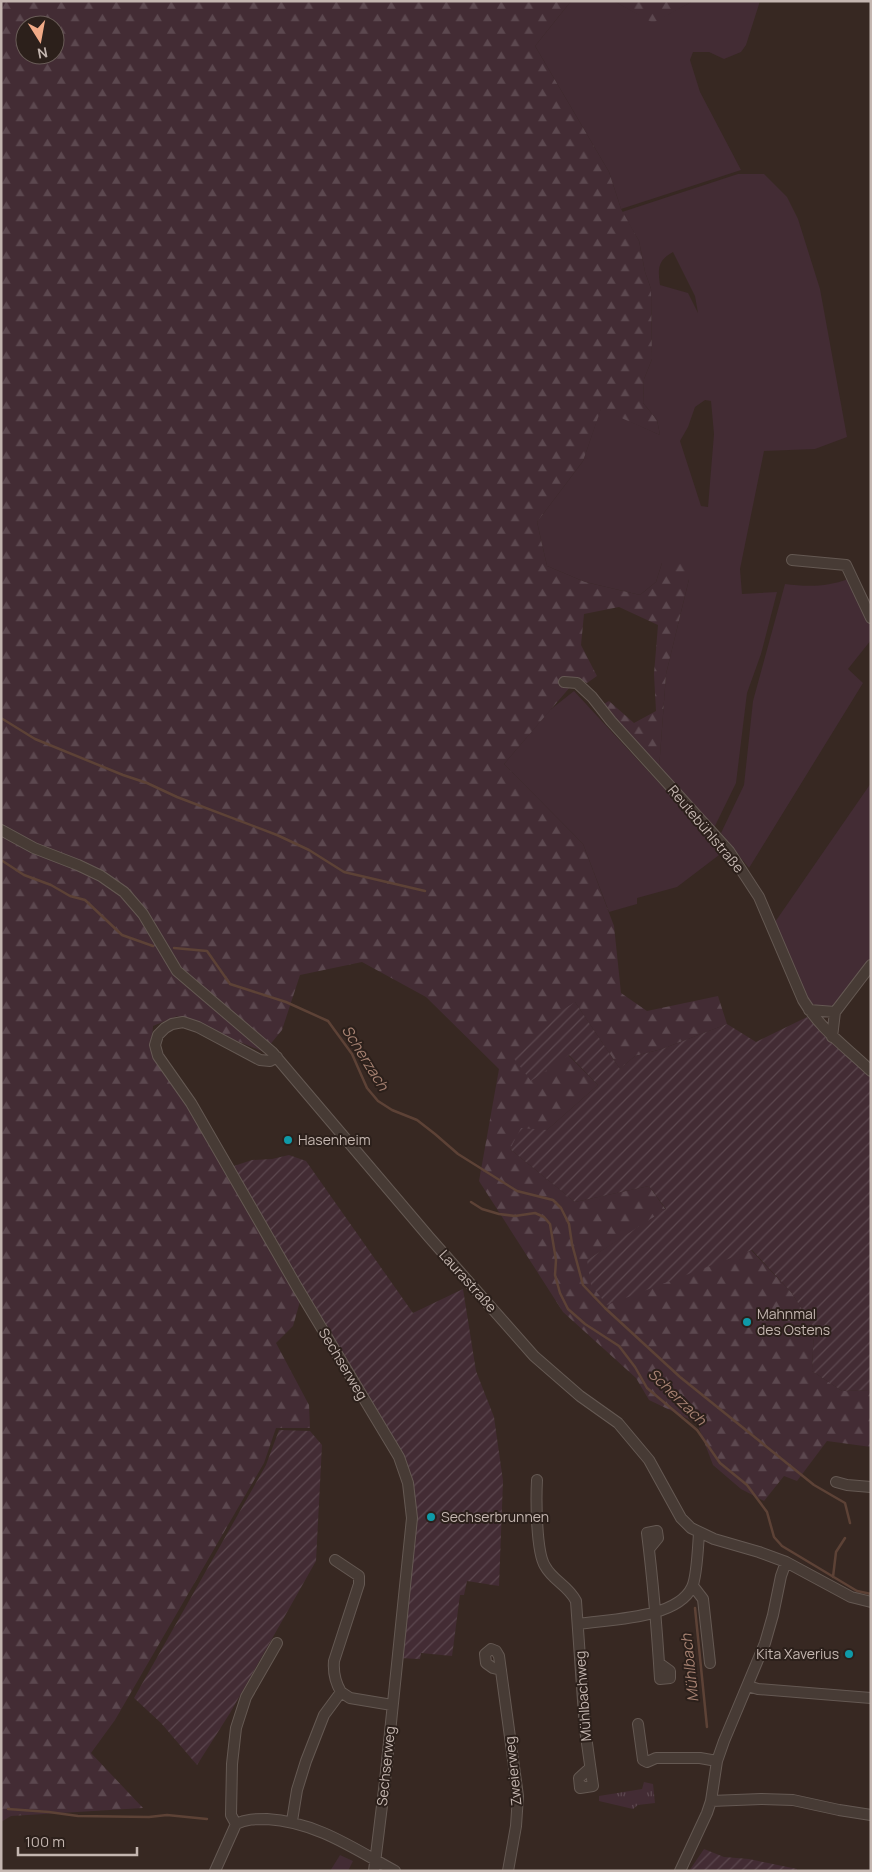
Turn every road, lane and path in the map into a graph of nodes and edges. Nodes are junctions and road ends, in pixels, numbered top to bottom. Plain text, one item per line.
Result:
1 (792, 560) dead end
2 (871, 618) edge
3 (564, 682) dead end
4 (1, 830) edge
5 (871, 966) edge
6 (809, 1010) junction
7 (835, 1012) junction
8 (832, 1037) junction
9 (277, 1057) junction
10 (871, 1071) edge
11 (537, 1480) dead end
12 (836, 1482) dead end
13 (871, 1487) edge
14 (699, 1533) junction
15 (649, 1549) dead end
16 (335, 1560) dead end
17 (786, 1562) junction
18 (693, 1586) junction
19 (871, 1602) edge
20 (656, 1612) junction
21 (578, 1624) junction
22 (277, 1643) dead end
23 (659, 1663) dead end
24 (710, 1663) dead end
25 (501, 1670) dead end
26 (748, 1686) junction
27 (341, 1692) junction
28 (871, 1698) edge
29 (392, 1705) junction
30 (638, 1724) dead end
31 (718, 1761) junction
32 (590, 1768) dead end
33 (711, 1801) junction
34 (871, 1815) edge
35 (292, 1821) junction
36 (236, 1824) junction
37 (375, 1865) edge
38 (215, 1871) edge
39 (396, 1871) edge
40 (508, 1871) edge
41 (680, 1871) edge

1 - 2 street
3 - 6 street, Reutebühlstraße
4 - 9 street, Laurastraße
5 - 7 street
6 - 7 street
6 - 8 street, Reutebühlstraße
7 - 8 street
8 - 10 street, Reutebühlstraße
9 - 14 street, Laurastraße
9 - 29 street, Sechserweg
11 - 21 street, Mühlbachweg
12 - 13 street
14 - 17 street
14 - 18 street
15 - 20 street
16 - 27 street
17 - 19 street
17 - 26 street
18 - 20 street
18 - 24 street
20 - 21 street
20 - 23 street
21 - 32 street, Mühlbachweg
22 - 36 street
25 - 40 street, Zweierweg
26 - 28 street
26 - 31 street
27 - 29 street
27 - 35 street
29 - 37 street, Sechserweg
30 - 31 street
31 - 33 street
33 - 34 street
33 - 41 street
35 - 36 street
35 - 37 street
36 - 38 street
37 - 39 street

